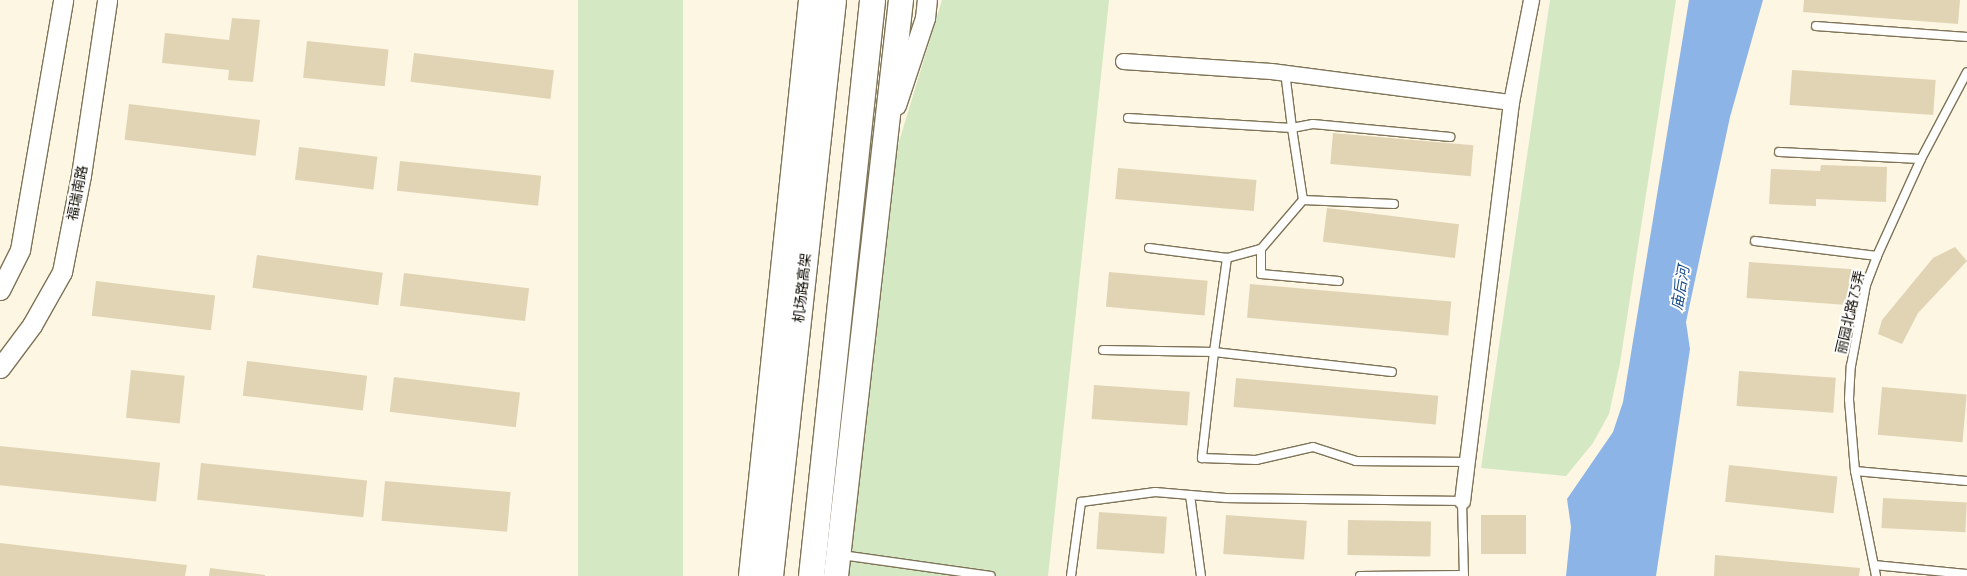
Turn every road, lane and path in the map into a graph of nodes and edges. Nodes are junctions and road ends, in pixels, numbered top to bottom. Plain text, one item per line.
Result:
1 (64, 0) edge
2 (107, 0) edge
3 (811, 0) edge
4 (833, 0) edge
5 (872, 0) edge
6 (901, 0) edge
7 (927, 0) edge
8 (1531, 0) edge
9 (1816, 26) dead end
10 (1967, 37) edge
11 (1123, 61) dead end
12 (1285, 72) junction
13 (1967, 72) edge
14 (1511, 102) junction
15 (1128, 118) dead end
16 (1292, 128) junction
17 (1450, 136) dead end
18 (884, 139) junction
19 (1779, 152) dead end
20 (1921, 159) junction
21 (1303, 200) junction
22 (1394, 204) dead end
23 (1755, 241) dead end
24 (1149, 248) dead end
25 (1261, 250) junction
26 (1877, 256) junction
27 (1226, 258) junction
28 (1339, 281) dead end
29 (0, 290) edge
30 (1103, 350) dead end
31 (1214, 352) junction
32 (0, 368) edge
33 (1392, 372) dead end
34 (1466, 462) junction
35 (1855, 471) junction
36 (1967, 481) edge
37 (1190, 495) junction
38 (1462, 501) junction
39 (837, 565) edge
40 (1874, 565) junction
41 (1967, 574) edge
42 (1464, 575) edge
43 (751, 576) edge
44 (770, 576) edge
45 (811, 576) edge
46 (991, 576) edge
47 (1071, 576) edge
48 (1200, 576) edge
49 (1360, 576) edge
50 (1876, 576) edge

1 - 29 street
2 - 32 street, 福瑞南路
3 - 43 main road
4 - 44 highway, 机场路高架
5 - 45 highway
6 - 18 main road
7 - 18 street
8 - 14 street
9 - 10 lane
11 - 12 street
12 - 14 street
12 - 16 lane
13 - 20 lane, 丽园北路75弄
14 - 34 street
15 - 16 lane
16 - 17 lane
16 - 21 lane
18 - 39 main road
19 - 20 lane
20 - 26 lane, 丽园北路75弄
21 - 22 lane
21 - 25 lane
23 - 26 lane
24 - 27 lane
25 - 27 lane
25 - 28 lane
26 - 35 lane, 丽园北路75弄
27 - 31 lane
30 - 31 lane
31 - 33 lane
31 - 34 lane
34 - 38 street
35 - 36 lane
35 - 40 lane, 丽园北路75弄
37 - 38 lane
37 - 47 lane
37 - 48 lane
38 - 42 lane
39 - 46 lane
40 - 41 lane
40 - 50 lane, 丽园北路75弄
42 - 49 lane

